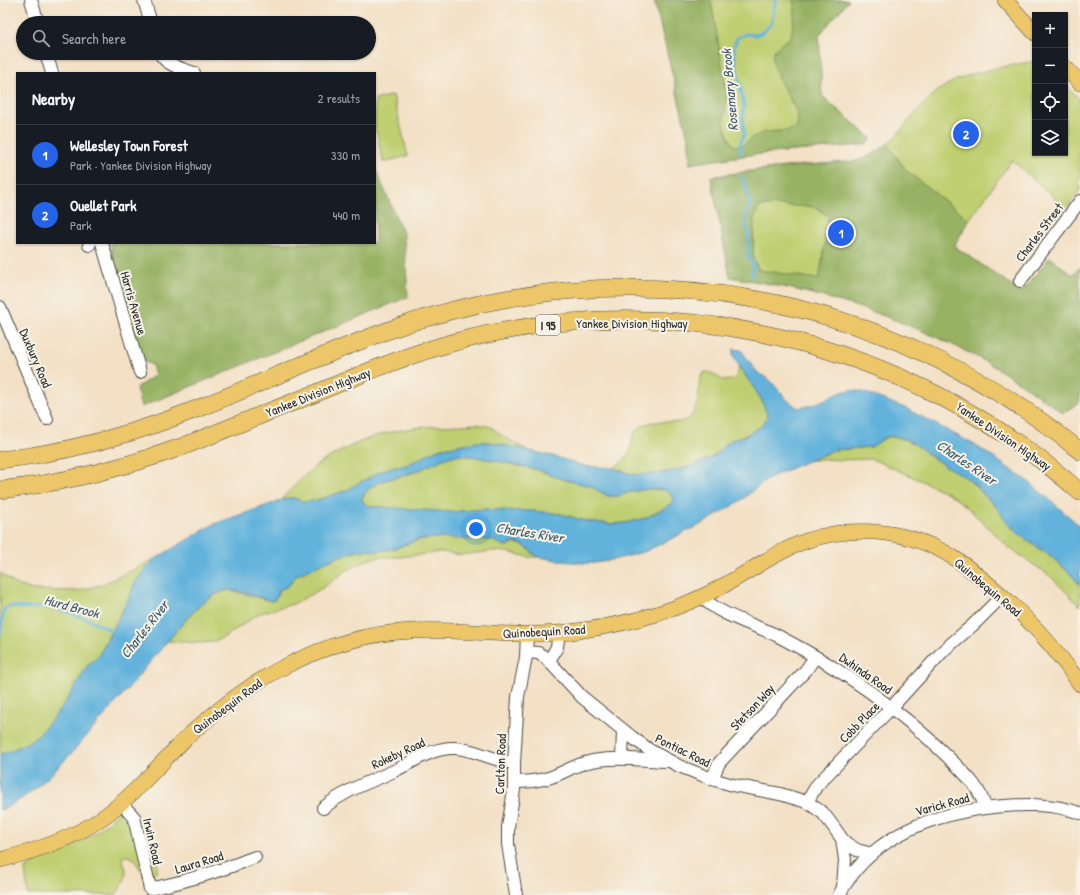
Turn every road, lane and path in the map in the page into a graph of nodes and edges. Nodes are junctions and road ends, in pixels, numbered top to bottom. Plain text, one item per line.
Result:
1 (31, 0) edge
2 (144, 0) edge
3 (1005, 0) edge
4 (36, 16) edge
5 (149, 16) edge
6 (1032, 31) edge
7 (48, 60) edge
8 (166, 60) edge
9 (1068, 70) edge
10 (52, 72) edge
11 (186, 72) edge
12 (1080, 83) edge
13 (1080, 201) edge
14 (102, 244) edge
15 (1020, 281) dead end
16 (0, 307) edge
17 (140, 372) dead end
18 (47, 419) dead end
19 (1080, 451) edge
20 (0, 460) edge
21 (0, 490) edge
22 (1080, 492) edge
23 (1002, 596) junction
24 (703, 597) junction
25 (559, 633) junction
26 (527, 634) junction
27 (527, 652) junction
28 (815, 657) junction
29 (549, 661) junction
30 (1080, 684) edge
31 (891, 708) junction
32 (623, 730) junction
33 (622, 759) junction
34 (669, 761) junction
35 (514, 763) junction
36 (712, 779) junction
37 (514, 782) junction
38 (121, 802) junction
39 (807, 802) junction
40 (323, 808) dead end
41 (985, 808) junction
42 (1080, 813) edge
43 (842, 840) junction
44 (872, 854) junction
45 (255, 857) dead end
46 (0, 860) edge
47 (150, 889) joint
48 (840, 893) edge
49 (516, 895) edge

1 - 4 street
2 - 5 street
3 - 6 main road
7 - 10 street
8 - 11 street
9 - 12 main road
13 - 15 street, Charles Street
14 - 17 street, Harris Avenue
16 - 18 street, Duxbury Road
19 - 20 highway
21 - 22 highway, Yankee Division Highway / I 95
23 - 24 main road, Quinobequin Road
23 - 30 main road, Quinobequin Road
23 - 31 street, Cobb Place
24 - 25 main road, Quinobequin Road
24 - 28 street, Dwhinda Road
25 - 26 main road, Quinobequin Road
25 - 29 street
26 - 27 street, Carlton Road
26 - 38 main road, Quinobequin Road
27 - 29 street, Pontiac Road
27 - 35 street, Carlton Road
28 - 31 street, Dwhinda Road
28 - 36 street, Stetson Way
29 - 32 street, Pontiac Road
31 - 39 street, Cobb Place
31 - 41 street, Dwhinda Road
32 - 33 street
32 - 34 street, Pontiac Road
33 - 34 street
33 - 37 street
34 - 36 street, Pontiac Road
35 - 37 street, Carlton Road
35 - 40 street, Rokeby Road
36 - 39 street, Pontiac Road
37 - 49 street, Carlton Road
38 - 46 main road, Quinobequin Road
38 - 47 street, Irwin Road
39 - 43 street, Pontiac Road
41 - 42 street, Varick Road
41 - 44 street, Varick Road
43 - 44 street, Pontiac Road
43 - 48 street, Pontiac Road
44 - 48 street, Varick Road
45 - 47 street, Laura Road

